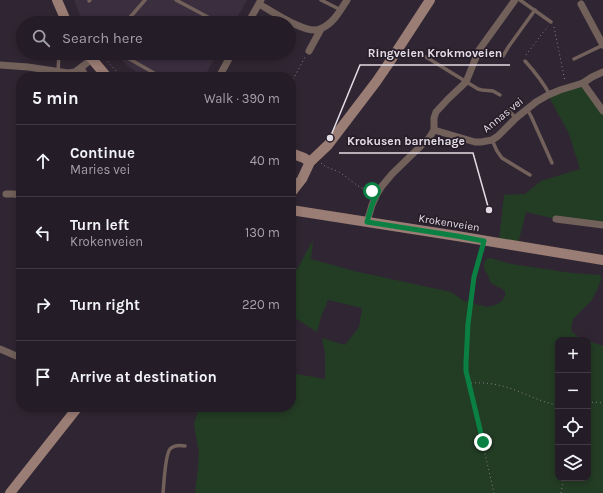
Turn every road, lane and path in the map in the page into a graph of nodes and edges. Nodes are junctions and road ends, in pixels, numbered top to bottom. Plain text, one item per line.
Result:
1 (57, 0) edge
2 (145, 0) edge
3 (176, 0) edge
4 (321, 0) edge
5 (347, 0) edge
6 (430, 0) edge
7 (515, 0) edge
8 (520, 0) edge
9 (260, 2) edge
10 (581, 4) dead end
11 (341, 10) junction
12 (534, 10) junction
13 (64, 16) edge
14 (131, 16) edge
15 (206, 16) edge
16 (252, 16) edge
17 (283, 16) edge
18 (551, 22) junction
19 (296, 24) edge
20 (321, 29) junction
21 (603, 45) edge
22 (308, 51) joint
23 (503, 56) dead end
24 (426, 57) dead end
25 (574, 59) dead end
26 (59, 60) edge
27 (88, 60) edge
28 (95, 60) edge
29 (99, 60) edge
30 (131, 60) edge
31 (228, 60) edge
32 (524, 62) joint
33 (0, 65) edge
34 (81, 68) junction
35 (58, 72) joint
36 (75, 72) edge
37 (83, 72) edge
38 (104, 72) edge
39 (115, 72) edge
40 (152, 72) edge
41 (222, 72) edge
42 (603, 72) edge
43 (296, 74) edge
44 (466, 82) junction
45 (583, 83) junction
46 (566, 88) junction
47 (500, 95) dead end
48 (550, 95) junction
49 (527, 109) junction
50 (508, 110) dead end
51 (603, 111) edge
52 (516, 118) junction
53 (434, 130) junction
54 (492, 140) junction
55 (296, 155) edge
56 (314, 162) junction
57 (552, 163) dead end
58 (530, 175) dead end
59 (296, 187) edge
60 (6, 194) dead end
61 (16, 194) edge
62 (377, 194) junction
63 (296, 211) edge
64 (556, 219) dead end
65 (367, 222) junction
66 (603, 225) edge
67 (484, 241) junction
68 (603, 260) edge
69 (0, 349) edge
70 (16, 356) edge
71 (469, 383) junction
72 (591, 403) edge
73 (603, 403) edge
74 (555, 405) edge
75 (74, 412) edge
76 (185, 446) dead end
77 (563, 481) edge
78 (10, 493) edge
79 (163, 493) edge
80 (494, 493) edge
81 (561, 493) edge

1 - 13 main road
2 - 14 lane
3 - 15 lane
4 - 11 lane
5 - 11 street
6 - 56 main road
7 - 44 street
8 - 12 lane
9 - 16 street
9 - 17 street
10 - 21 street
11 - 20 street
12 - 18 lane
12 - 23 lane
18 - 32 path
18 - 46 path
19 - 20 street
20 - 22 street
21 - 25 lane
22 - 43 path
24 - 44 lane
26 - 35 lane
27 - 34 street
28 - 38 main road
29 - 39 path
30 - 40 lane
31 - 41 street
32 - 48 lane
33 - 35 street
34 - 36 street
34 - 37 street
42 - 45 street, Annas vei
44 - 47 lane
44 - 53 street
45 - 46 street, Annas vei
45 - 51 street
46 - 48 street, Annas vei
48 - 49 street, Annas vei
49 - 52 street, Annas vei
49 - 57 lane
50 - 52 lane
52 - 54 street, Annas vei
53 - 54 street, Annas vei
53 - 62 street
54 - 58 lane
55 - 56 main road
56 - 59 main road
56 - 62 path
60 - 61 street
62 - 65 street
63 - 65 main road, Krokenveien
64 - 66 street
65 - 67 main road, Krokenveien
67 - 68 main road, Krokenveien
67 - 71 path
69 - 70 street
71 - 74 path
71 - 80 path
72 - 73 path
75 - 78 main road
76 - 79 lane
77 - 81 path

